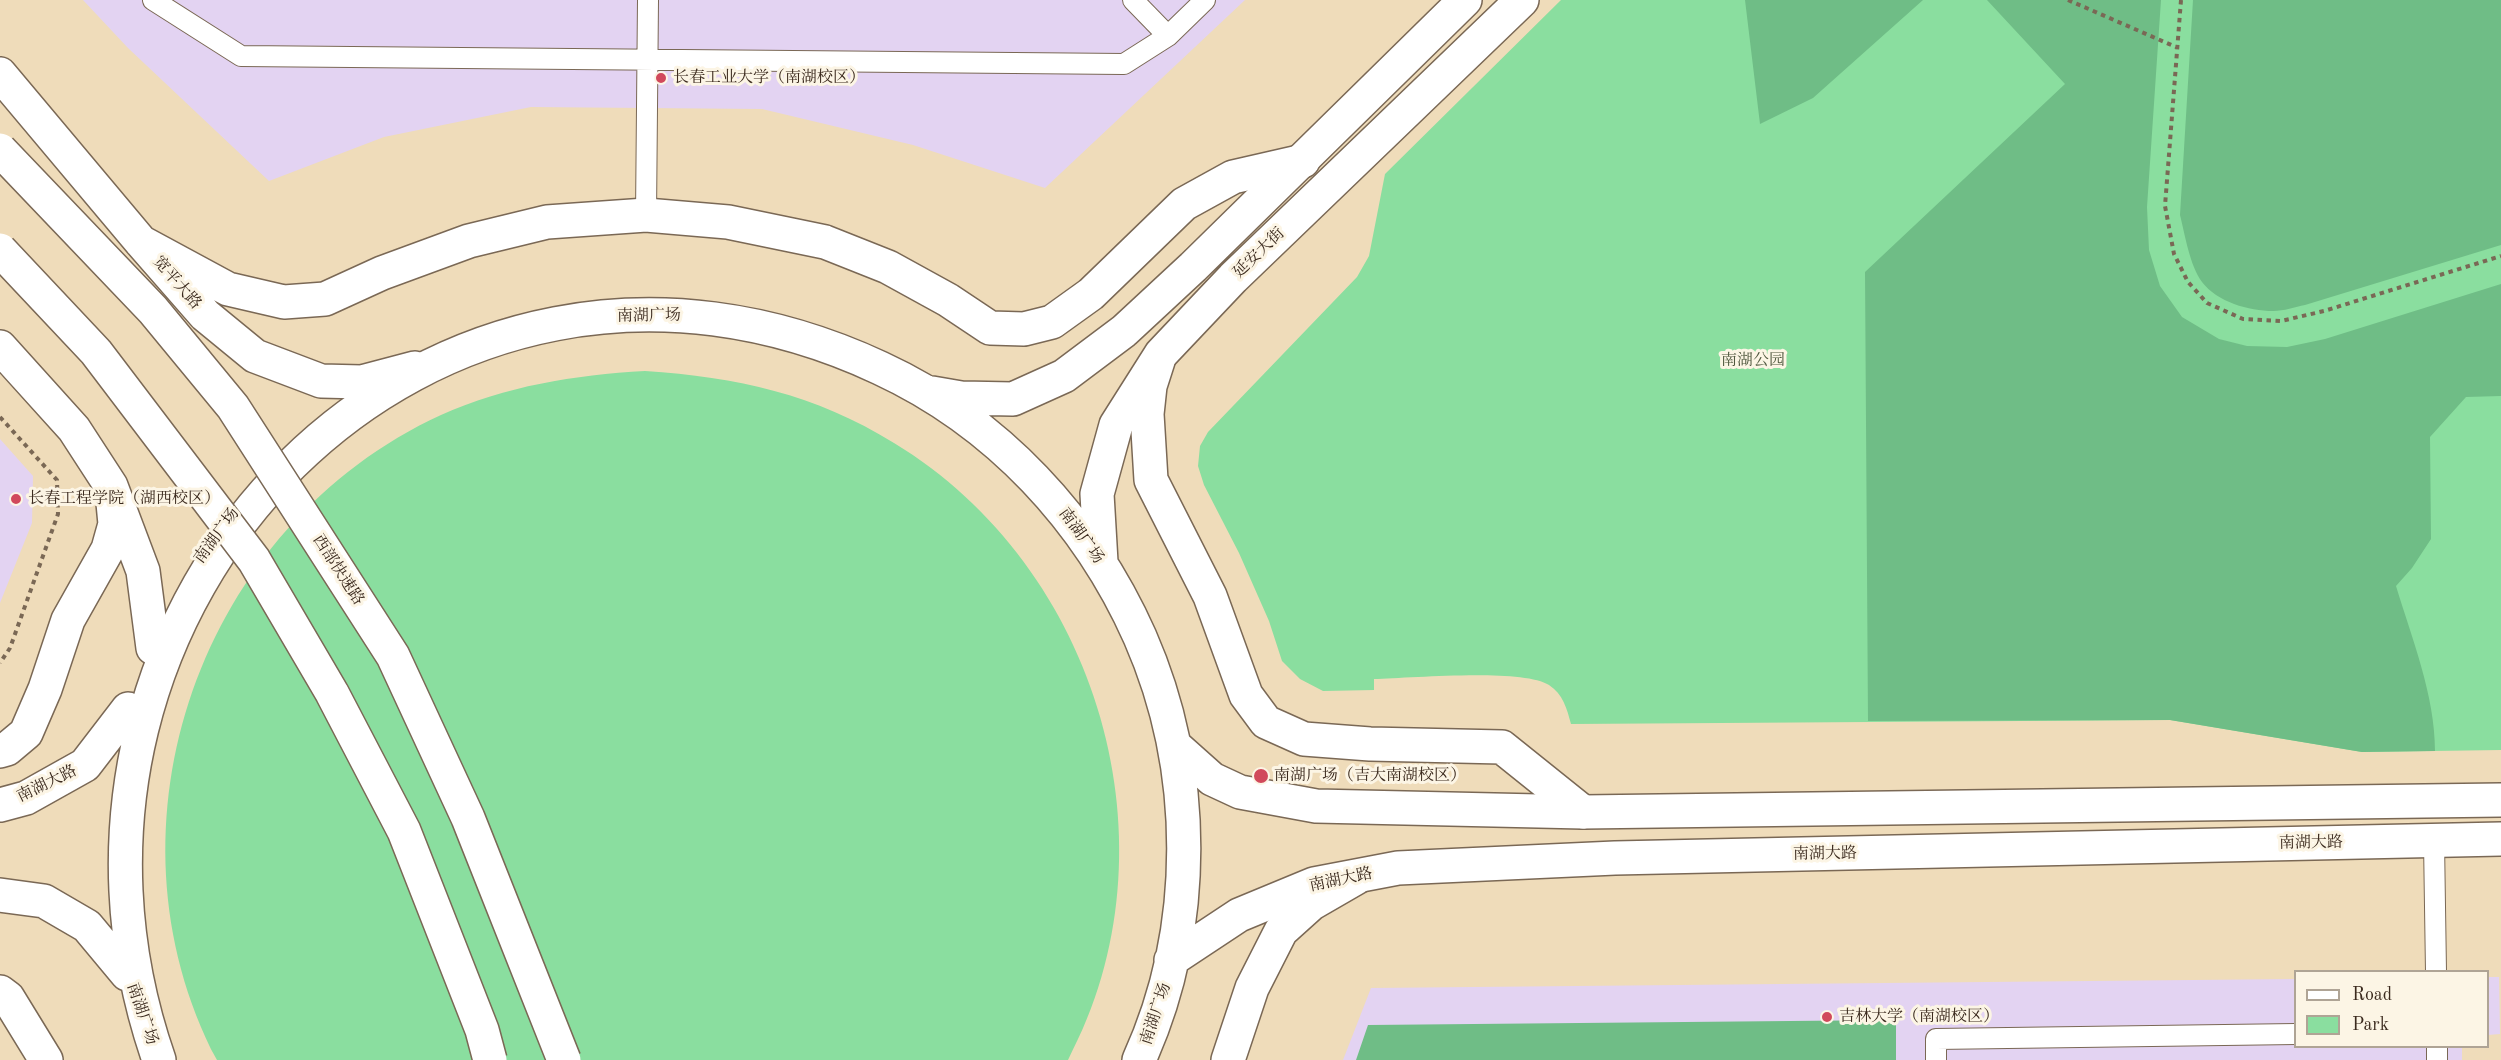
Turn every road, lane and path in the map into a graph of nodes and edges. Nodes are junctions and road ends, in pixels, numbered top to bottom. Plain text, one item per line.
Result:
1 (153, 0) edge
2 (648, 0) edge
3 (1133, 0) edge
4 (1205, 0) edge
5 (1465, 0) edge
6 (1522, 0) edge
7 (2068, 0) edge
8 (2181, 0) edge
9 (1168, 36) junction
10 (2176, 47) junction
11 (647, 60) junction
12 (0, 74) edge
13 (0, 150) edge
14 (1302, 160) junction
15 (646, 215) junction
16 (141, 243) junction
17 (0, 250) edge
18 (2501, 256) edge
19 (0, 348) edge
20 (1161, 354) junction
21 (416, 368) junction
22 (926, 392) junction
23 (0, 417) edge
24 (111, 486) junction
25 (1101, 562) junction
26 (153, 648) junction
27 (0, 663) edge
28 (135, 701) junction
29 (1175, 746) junction
30 (0, 751) edge
31 (2501, 800) edge
32 (0, 805) edge
33 (1583, 812) junction
34 (2501, 839) edge
35 (2434, 841) junction
36 (1361, 875) junction
37 (0, 895) edge
38 (1171, 960) junction
39 (2436, 970) edge
40 (130, 977) junction
41 (0, 992) edge
42 (2294, 1034) edge
43 (46, 1060) edge
44 (159, 1060) edge
45 (490, 1060) edge
46 (564, 1060) edge
47 (1139, 1060) edge
48 (1228, 1060) edge
49 (1936, 1060) edge

1 - 11 lane
2 - 11 lane
3 - 9 lane
4 - 9 lane
5 - 14 main road
6 - 20 main road, 延安大街
7 - 10 path
8 - 10 path
9 - 11 lane
10 - 18 path
11 - 15 lane
12 - 16 main road, 宽平大路
13 - 46 main road, 西部快速路, bridge
14 - 15 main road
14 - 22 main road
15 - 16 main road
16 - 21 main road, 宽平大路
17 - 45 main road, bridge
19 - 24 main road
20 - 25 main road, 延安大街
20 - 33 main road
21 - 22 main road, 南湖广场
21 - 26 main road, 南湖广场
22 - 25 main road, 南湖广场
23 - 27 path
24 - 26 main road
24 - 30 main road
25 - 29 main road, 南湖广场
26 - 28 main road, 南湖广场
28 - 32 main road, 南湖大路
28 - 40 main road, 南湖广场
29 - 33 main road
29 - 38 main road, 南湖广场
31 - 33 main road
34 - 35 main road, 南湖大路
35 - 36 main road, 南湖大路
35 - 39 lane
36 - 38 main road, 南湖大路
36 - 48 main road
37 - 40 main road
38 - 47 main road, 南湖广场
40 - 44 main road, 南湖广场
41 - 43 main road
42 - 49 lane

